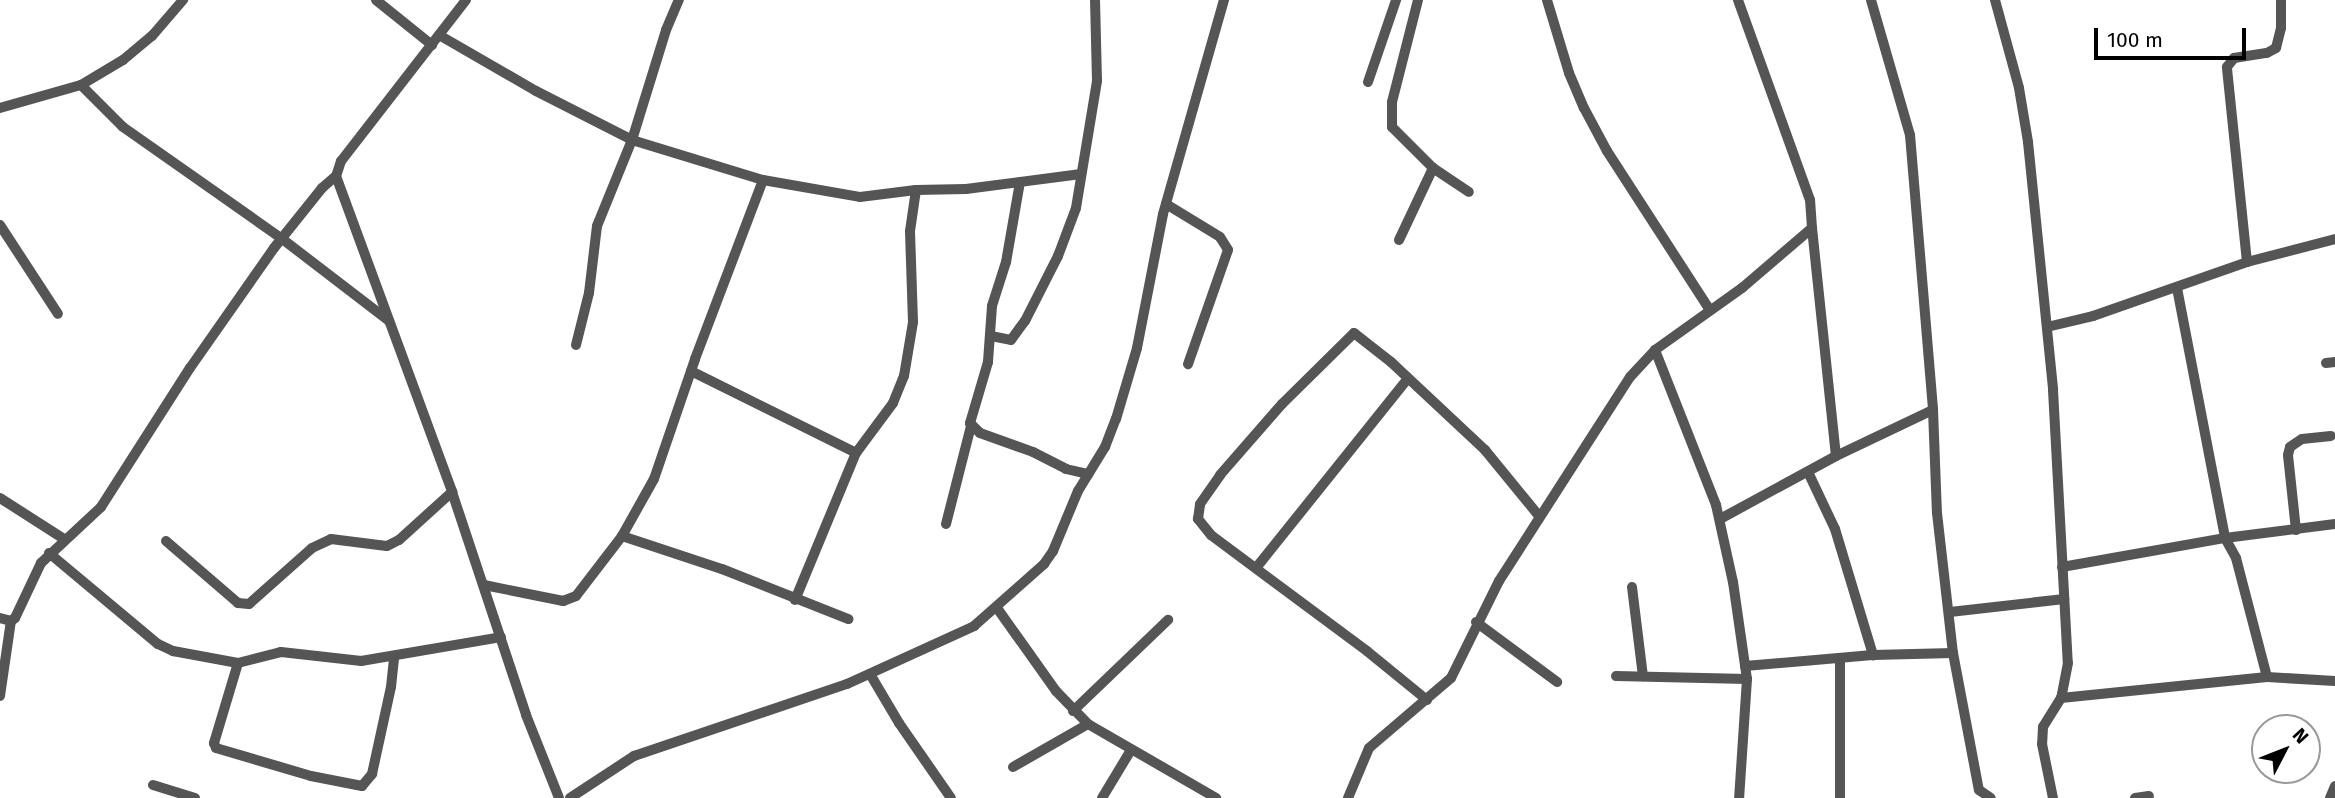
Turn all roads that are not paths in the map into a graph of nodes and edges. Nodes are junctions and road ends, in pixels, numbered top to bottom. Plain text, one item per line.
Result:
1 (183, 0) edge
2 (376, 0) edge
3 (466, 0) edge
4 (679, 0) edge
5 (1095, 0) edge
6 (1224, 0) edge
7 (1396, 0) edge
8 (1418, 0) edge
9 (1547, 0) edge
10 (1738, 0) edge
11 (1871, 0) edge
12 (1995, 0) edge
13 (2281, 0) edge
14 (439, 35) junction
15 (432, 45) junction
16 (1368, 82) dead end
17 (81, 85) junction
18 (0, 108) edge
19 (632, 140) junction
20 (1433, 168) junction
21 (1081, 174) junction
22 (336, 176) junction
23 (764, 180) junction
24 (1020, 182) junction
25 (916, 190) junction
26 (1469, 192) dead end
27 (1166, 205) junction
28 (0, 225) edge
29 (1812, 228) junction
30 (281, 238) junction
31 (2335, 239) edge
32 (1399, 240) dead end
33 (2247, 262) junction
34 (2177, 288) junction
35 (1710, 310) junction
36 (58, 314) dead end
37 (389, 321) junction
38 (2047, 327) junction
39 (991, 336) junction
40 (576, 345) dead end
41 (1655, 350) junction
42 (1188, 364) dead end
43 (691, 372) junction
44 (1408, 378) junction
45 (1933, 410) junction
46 (971, 426) junction
47 (2331, 436) dead end
48 (856, 453) junction
49 (1836, 456) junction
50 (1808, 472) junction
51 (1088, 474) junction
52 (452, 492) junction
53 (0, 498) edge
54 (1539, 516) junction
55 (1720, 519) junction
56 (946, 524) dead end
57 (2335, 524) edge
58 (2296, 530) junction
59 (622, 536) junction
60 (2225, 538) junction
61 (64, 539) junction
62 (166, 541) dead end
63 (49, 554) junction
64 (2062, 567) junction
65 (1256, 568) junction
66 (484, 585) junction
67 (1632, 587) dead end
68 (2064, 598) junction
69 (795, 600) junction
70 (997, 608) junction
71 (1950, 612) junction
72 (848, 619) dead end
73 (5, 620) edge
74 (1168, 620) dead end
75 (1476, 622) junction
76 (501, 637) junction
77 (1953, 653) junction
78 (1873, 655) junction
79 (394, 657) junction
80 (1840, 658) junction
81 (238, 663) junction
82 (1745, 666) junction
83 (870, 674) junction
84 (1616, 676) dead end
85 (1643, 676) junction
86 (2267, 677) junction
87 (1747, 679) junction
88 (2335, 681) edge
89 (1557, 682) dead end
90 (0, 696) edge
91 (2061, 698) junction
92 (1427, 700) junction
93 (1073, 711) junction
94 (1088, 724) junction
95 (1131, 750) junction
96 (1013, 767) dead end
97 (153, 785) dead end
98 (2335, 786) edge
99 (2149, 796) dead end
100 (195, 798) edge
101 (559, 798) edge
102 (570, 798) edge
103 (951, 798) edge
104 (1102, 798) edge
105 (1216, 798) edge
106 (1348, 798) edge
107 (1739, 798) edge
108 (1840, 798) edge
109 (1990, 798) edge
110 (2053, 798) edge
111 (2135, 798) edge
112 (2330, 798) edge

1 - 17 street
2 - 15 street
3 - 14 street
4 - 19 street
5 - 21 street
6 - 27 street
7 - 16 street
8 - 20 street
9 - 35 street
10 - 29 street
11 - 45 street
12 - 38 street
13 - 33 street
14 - 15 street
14 - 19 street
15 - 22 street
17 - 18 street
17 - 30 street
19 - 23 street
19 - 40 street
20 - 26 street
20 - 32 street
21 - 24 street
21 - 39 street
22 - 30 street
22 - 37 street
23 - 25 street
23 - 43 street
24 - 25 street
24 - 39 street
25 - 48 street
27 - 42 street
27 - 51 street
28 - 36 street
29 - 35 street
29 - 49 street
30 - 37 street
30 - 61 street
31 - 33 street
33 - 34 street
34 - 38 street
34 - 60 street
35 - 41 street
37 - 52 street
38 - 64 street
39 - 46 street
41 - 54 street
41 - 55 street
43 - 48 street
43 - 59 street
44 - 54 street
44 - 65 street
44 - 65 street
45 - 49 street
45 - 71 street
46 - 51 street
46 - 56 street
47 - 58 street
48 - 69 street
49 - 50 street
50 - 55 street
50 - 78 street
51 - 70 street
52 - 62 street
52 - 66 street
53 - 61 street
54 - 75 street
55 - 82 street
57 - 58 street
58 - 60 street
59 - 66 street
59 - 69 street
60 - 64 street
60 - 86 street
61 - 63 street
63 - 73 street
63 - 81 street
64 - 68 street
65 - 92 street
66 - 76 street
67 - 85 street
68 - 71 street
68 - 91 street
69 - 72 street
70 - 83 street
70 - 93 street
71 - 77 street
73 - 90 street
74 - 93 street
75 - 89 street
75 - 92 street
76 - 79 street
76 - 101 street
77 - 78 street
77 - 109 street
78 - 80 street
79 - 81 street
79 - 81 street
80 - 82 street
80 - 108 street
82 - 87 street
83 - 102 street
83 - 103 street
84 - 85 street
85 - 87 street
86 - 88 street
86 - 91 street
87 - 107 street
91 - 110 street
92 - 106 street
93 - 94 street
94 - 95 street
94 - 96 street
95 - 104 street
95 - 105 street
97 - 100 street
98 - 112 street
99 - 111 street

